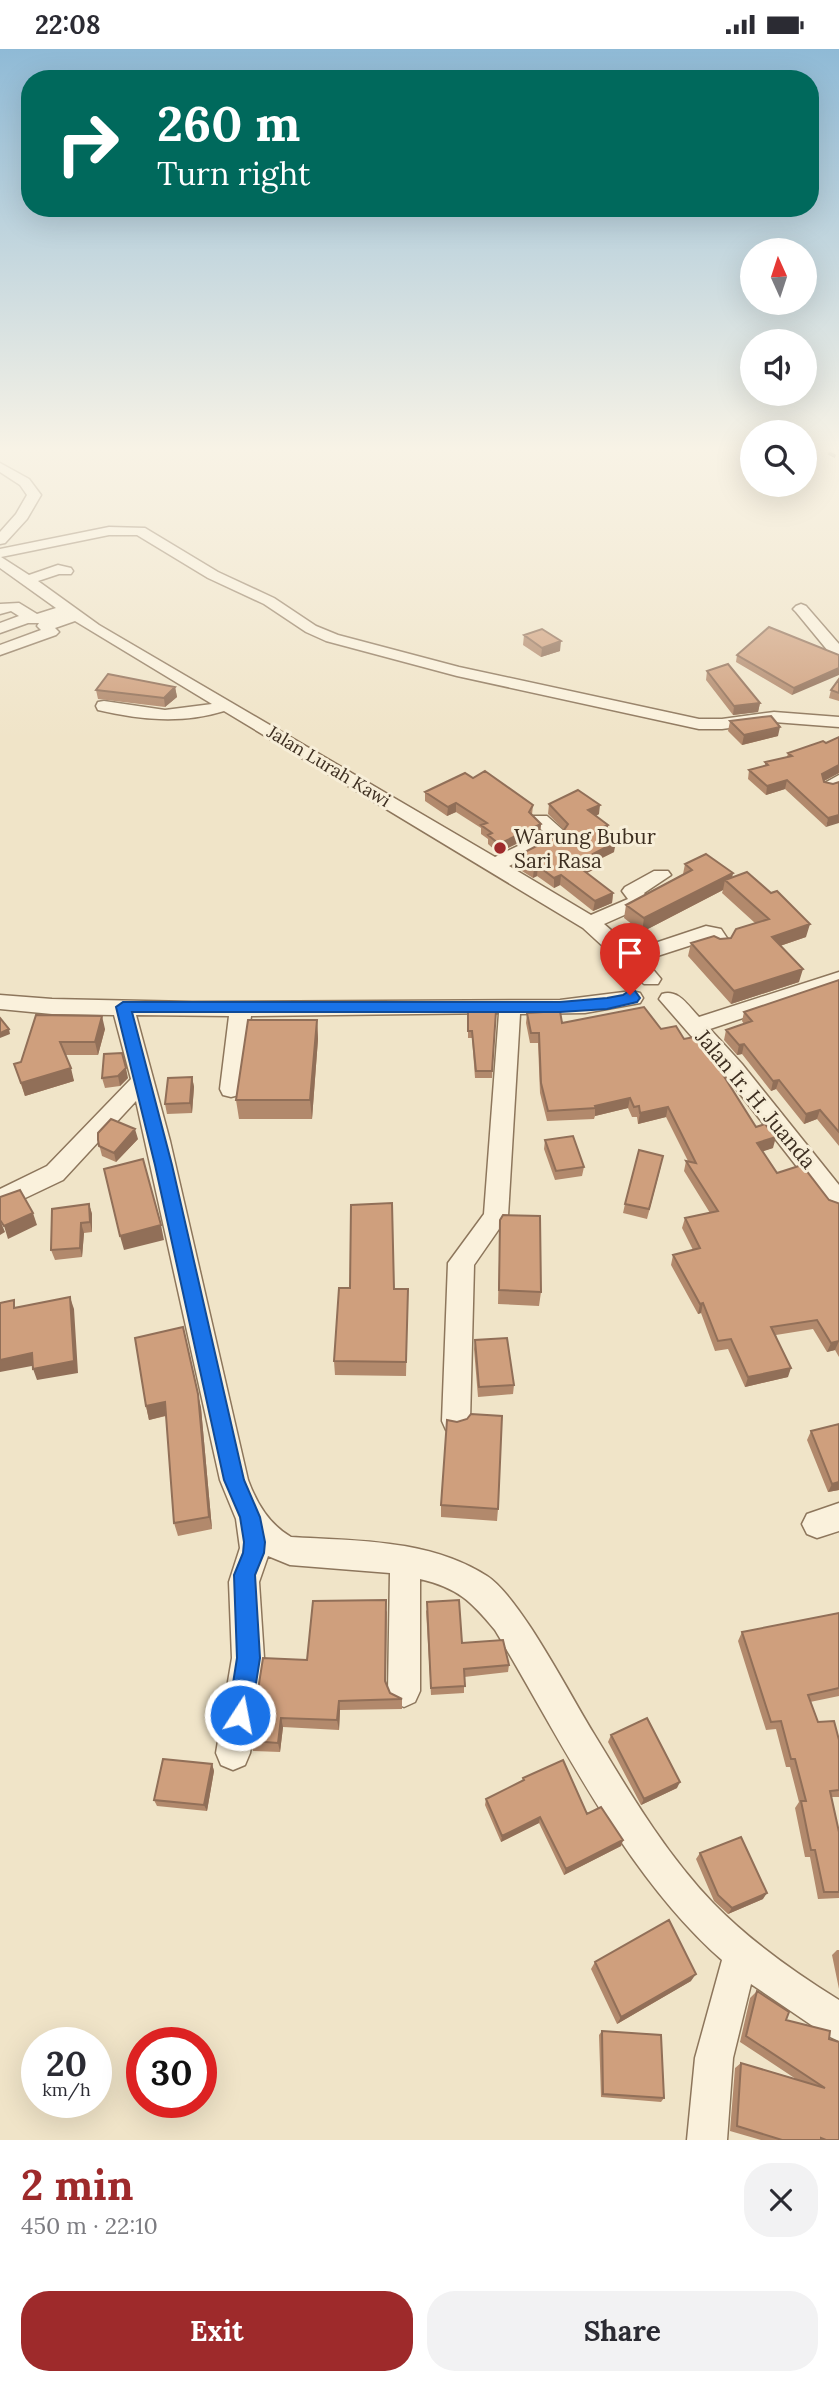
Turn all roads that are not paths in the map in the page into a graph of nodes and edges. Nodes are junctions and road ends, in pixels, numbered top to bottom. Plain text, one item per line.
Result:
1 (47, 544) edge
2 (161, 544) edge
3 (0, 553) edge
4 (0, 561) edge
5 (66, 571) dead end
6 (25, 581) junction
7 (0, 609) edge
8 (801, 609) dead end
9 (70, 613) junction
10 (37, 621) junction
11 (0, 628) edge
12 (0, 650) edge
13 (839, 654) edge
14 (226, 705) junction
15 (104, 706) dead end
16 (839, 722) edge
17 (540, 820) edge
18 (493, 866) junction
19 (661, 875) dead end
20 (590, 923) junction
21 (721, 944) edge
22 (631, 958) junction
23 (651, 979) junction
24 (839, 979) edge
25 (632, 998) junction
26 (670, 999) junction
27 (0, 1002) edge
28 (510, 1006) junction
29 (123, 1007) junction
30 (241, 1008) junction
31 (695, 1026) junction
32 (141, 1082) junction
33 (230, 1089) dead end
34 (0, 1200) edge
35 (839, 1202) edge
36 (456, 1421) edge
37 (250, 1517) junction
38 (405, 1562) junction
39 (404, 1691) dead end
40 (233, 1753) dead end
41 (742, 1954) junction
42 (839, 2022) edge
43 (707, 2140) edge

1 - 3 street
2 - 16 street
4 - 6 street, Jalan Lurah Kawi
5 - 6 street
6 - 9 street, Jalan Lurah Kawi
7 - 10 street
8 - 13 street
9 - 10 street
9 - 14 street, Jalan Lurah Kawi
10 - 11 street
10 - 12 street
14 - 15 street
14 - 18 street, Jalan Lurah Kawi
17 - 18 street
18 - 20 street, Jalan Lurah Kawi
19 - 20 street
20 - 22 street, Jalan Lurah Kawi
21 - 22 street
22 - 23 street, Jalan Lurah Kawi
23 - 25 street
23 - 26 street
24 - 31 street
25 - 26 street
25 - 28 street
26 - 31 street, Jalan Ir. H. Juanda
27 - 29 street
28 - 30 street
28 - 36 street
29 - 30 street
29 - 32 street
30 - 33 street
31 - 35 street, Jalan Ir. H. Juanda
32 - 34 street
32 - 37 street
37 - 38 street
37 - 40 street
38 - 39 street
38 - 41 street
41 - 42 street
41 - 43 street

